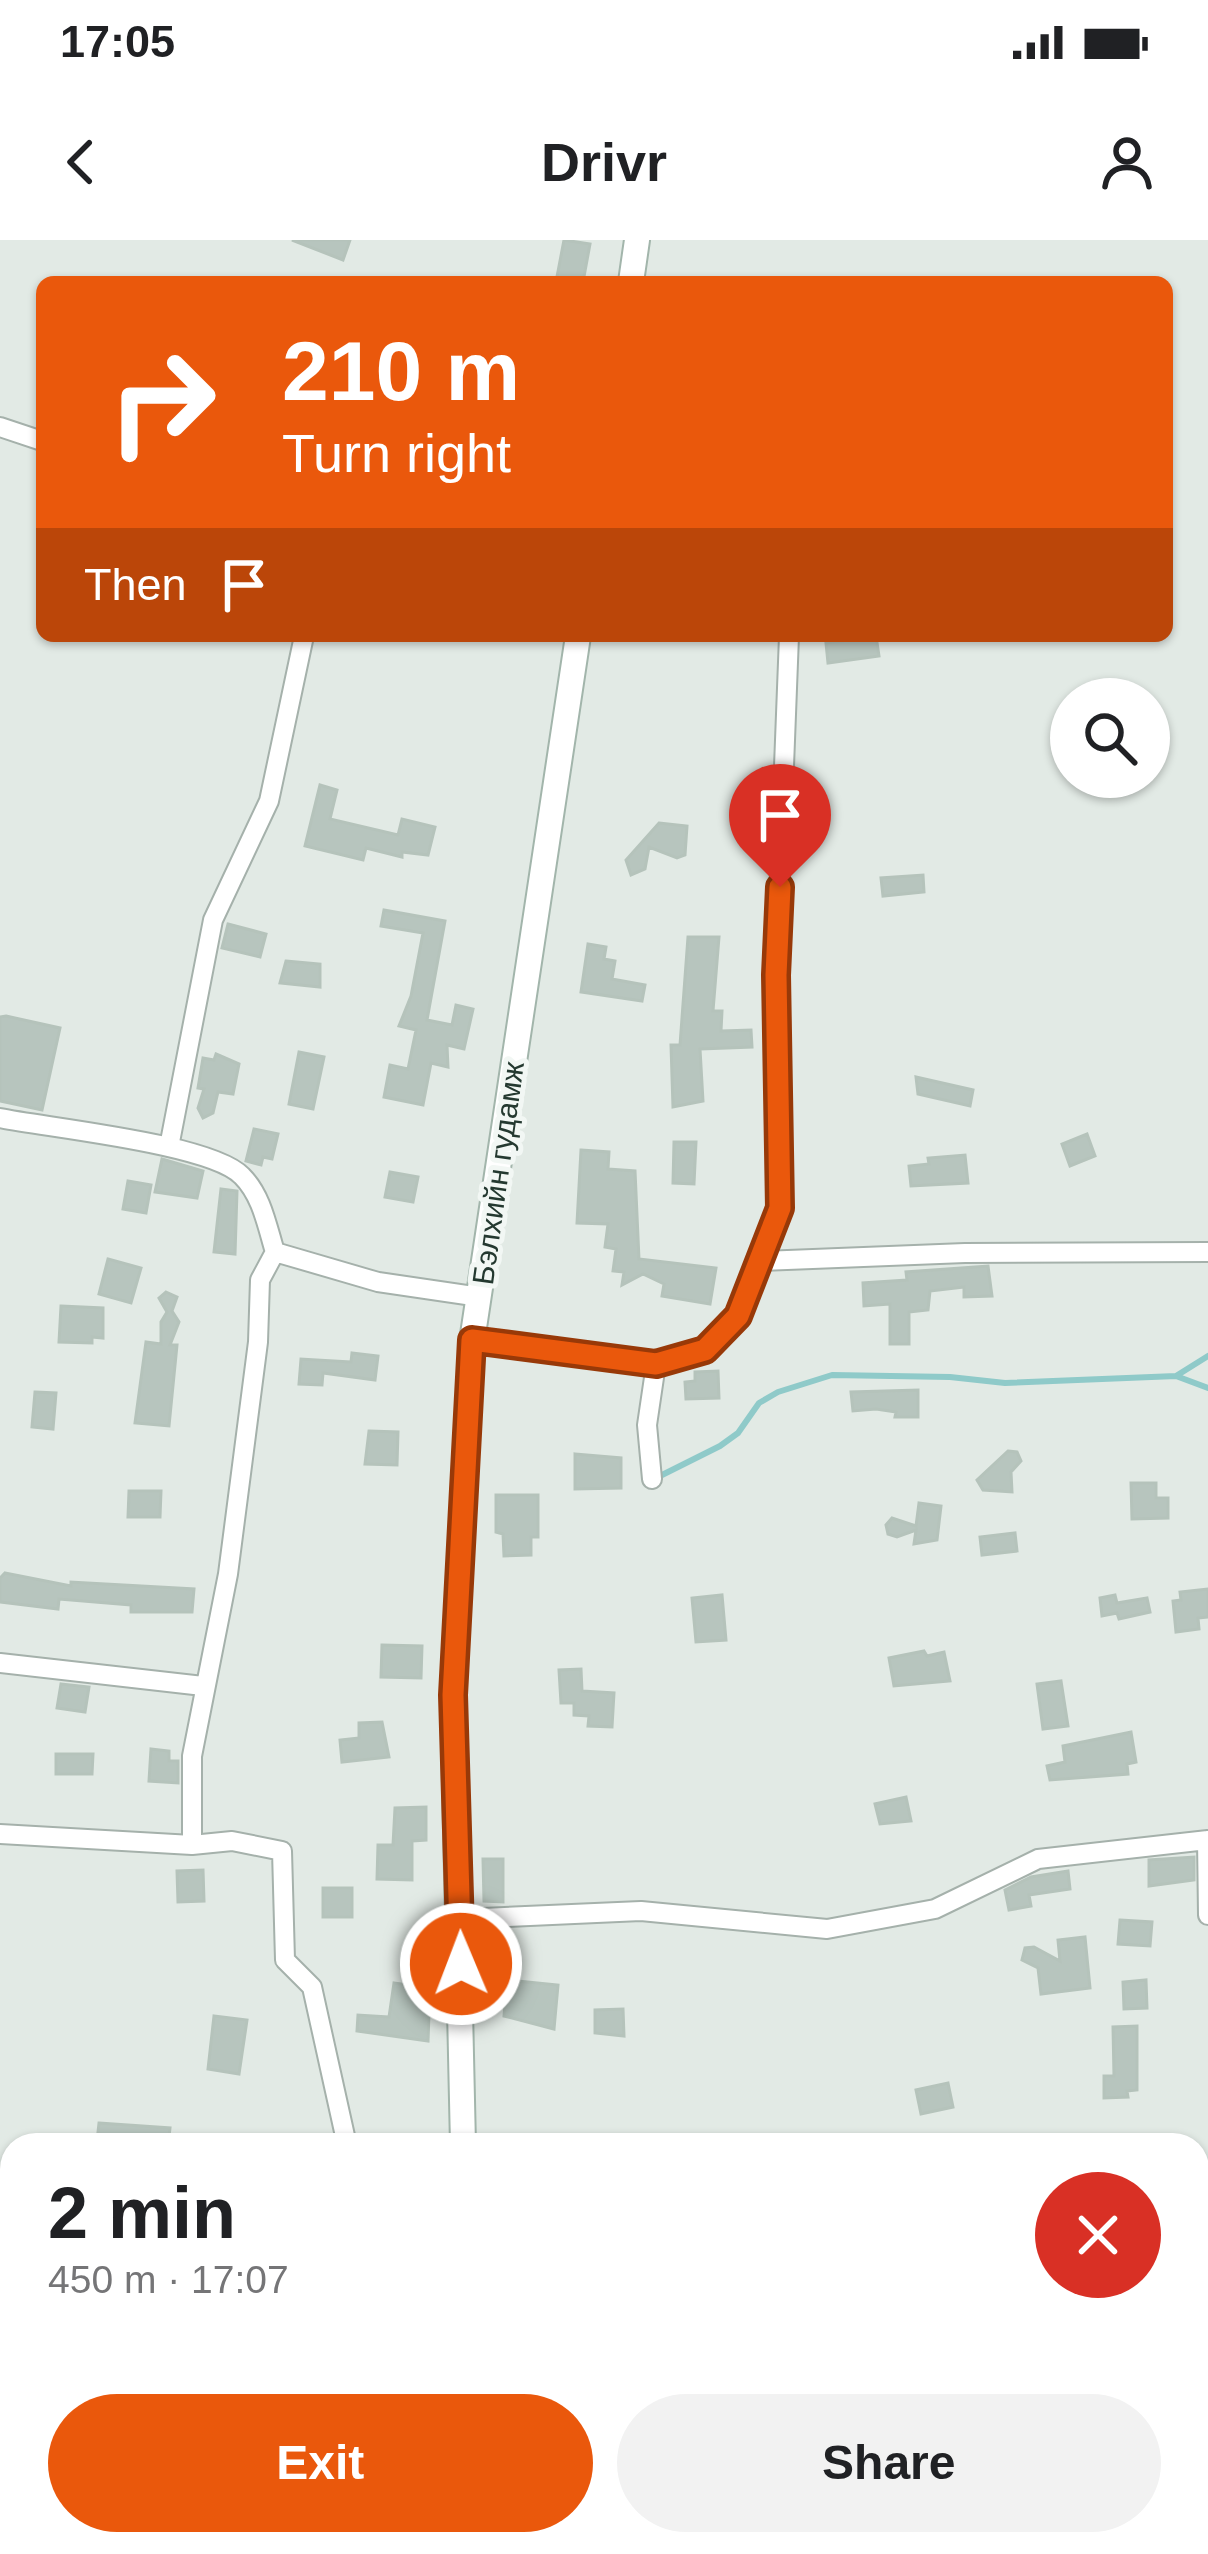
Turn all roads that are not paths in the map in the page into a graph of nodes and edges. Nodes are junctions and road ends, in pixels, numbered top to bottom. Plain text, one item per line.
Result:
1 (637, 240) edge
2 (632, 276) edge
3 (0, 427) edge
4 (36, 439) edge
5 (303, 642) edge
6 (577, 642) edge
7 (789, 642) edge
8 (0, 1118) edge
9 (169, 1147) junction
10 (275, 1252) junction
11 (1208, 1252) edge
12 (760, 1261) junction
13 (480, 1297) junction
14 (472, 1340) junction
15 (656, 1364) junction
16 (652, 1479) dead end
17 (0, 1663) edge
18 (202, 1686) junction
19 (0, 1834) edge
20 (1208, 1840) edge
21 (192, 1845) junction
22 (1208, 1915) edge
23 (460, 1919) junction
24 (344, 2133) edge
25 (464, 2133) edge

1 - 2 main road
3 - 4 street
5 - 9 street
6 - 13 main road, Бэлхийн гудамж
7 - 12 street
8 - 9 street
9 - 10 street
10 - 13 street
10 - 18 street
11 - 12 street
12 - 15 street
13 - 14 main road, Бэлхийн гудамж
14 - 15 street
14 - 23 main road, Бэлхийн гудамж
15 - 16 street
17 - 18 street
18 - 21 street
19 - 21 street
20 - 22 street
20 - 23 street
21 - 24 street
23 - 25 main road, Бэлхийн гудамж

